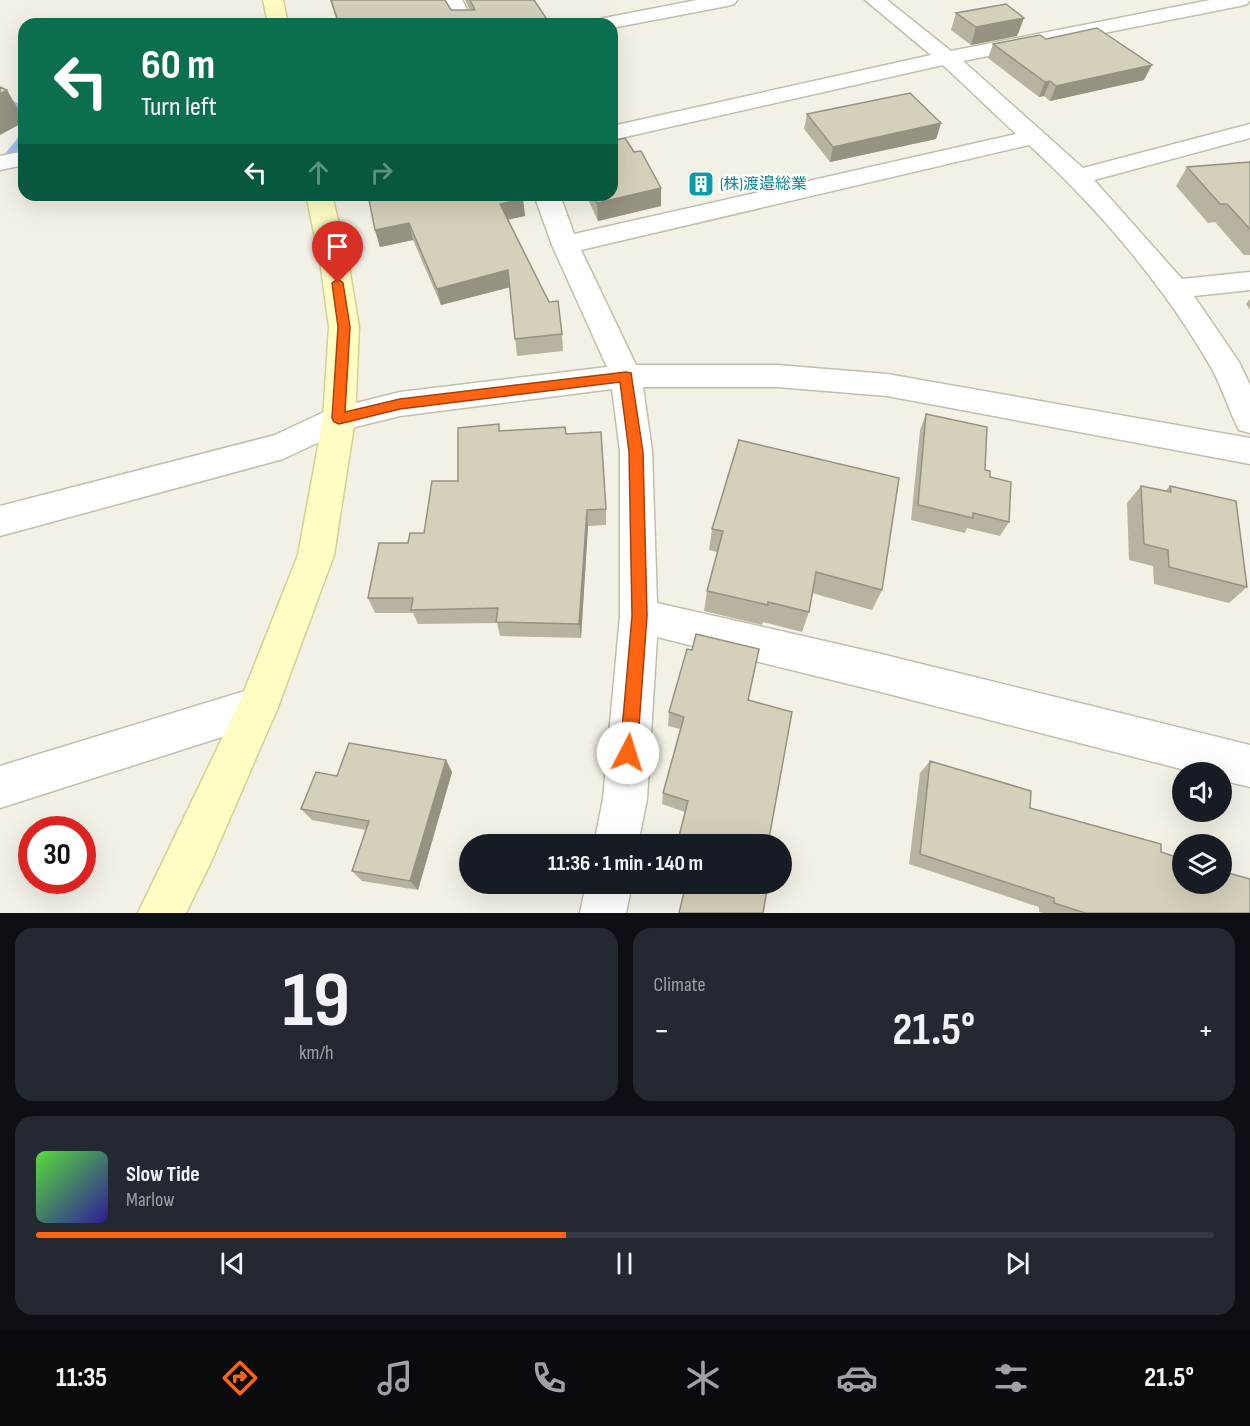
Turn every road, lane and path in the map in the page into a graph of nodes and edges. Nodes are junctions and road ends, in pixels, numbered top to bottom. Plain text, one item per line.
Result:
1 (273, 0) edge
2 (452, 0) edge
3 (727, 0) edge
4 (875, 0) edge
5 (1240, 0) edge
6 (277, 18) edge
7 (462, 18) edge
8 (618, 21) edge
9 (947, 58) junction
10 (1250, 131) edge
11 (618, 132) edge
12 (1032, 137) junction
13 (18, 159) edge
14 (0, 163) edge
15 (1078, 177) junction
16 (320, 201) edge
17 (549, 201) edge
18 (565, 245) junction
19 (1250, 281) edge
20 (1175, 289) junction
21 (626, 376) junction
22 (339, 418) junction
23 (1250, 421) edge
24 (1250, 451) edge
25 (0, 521) edge
26 (639, 616) junction
27 (258, 707) junction
28 (1250, 766) edge
29 (0, 787) edge
30 (618, 834) edge
31 (607, 894) edge
32 (161, 913) edge
33 (603, 913) edge

1 - 6 street
2 - 7 street
3 - 8 street
4 - 9 street
5 - 9 street
9 - 11 street
9 - 12 street
10 - 15 street
12 - 15 street
12 - 18 street
13 - 14 street
15 - 20 street
16 - 22 street
17 - 18 street
18 - 21 street
19 - 20 street
20 - 23 street
21 - 22 street
21 - 24 street
21 - 26 street
22 - 25 street
22 - 27 street
26 - 28 street
26 - 30 street
27 - 29 street
27 - 32 street
31 - 33 street

